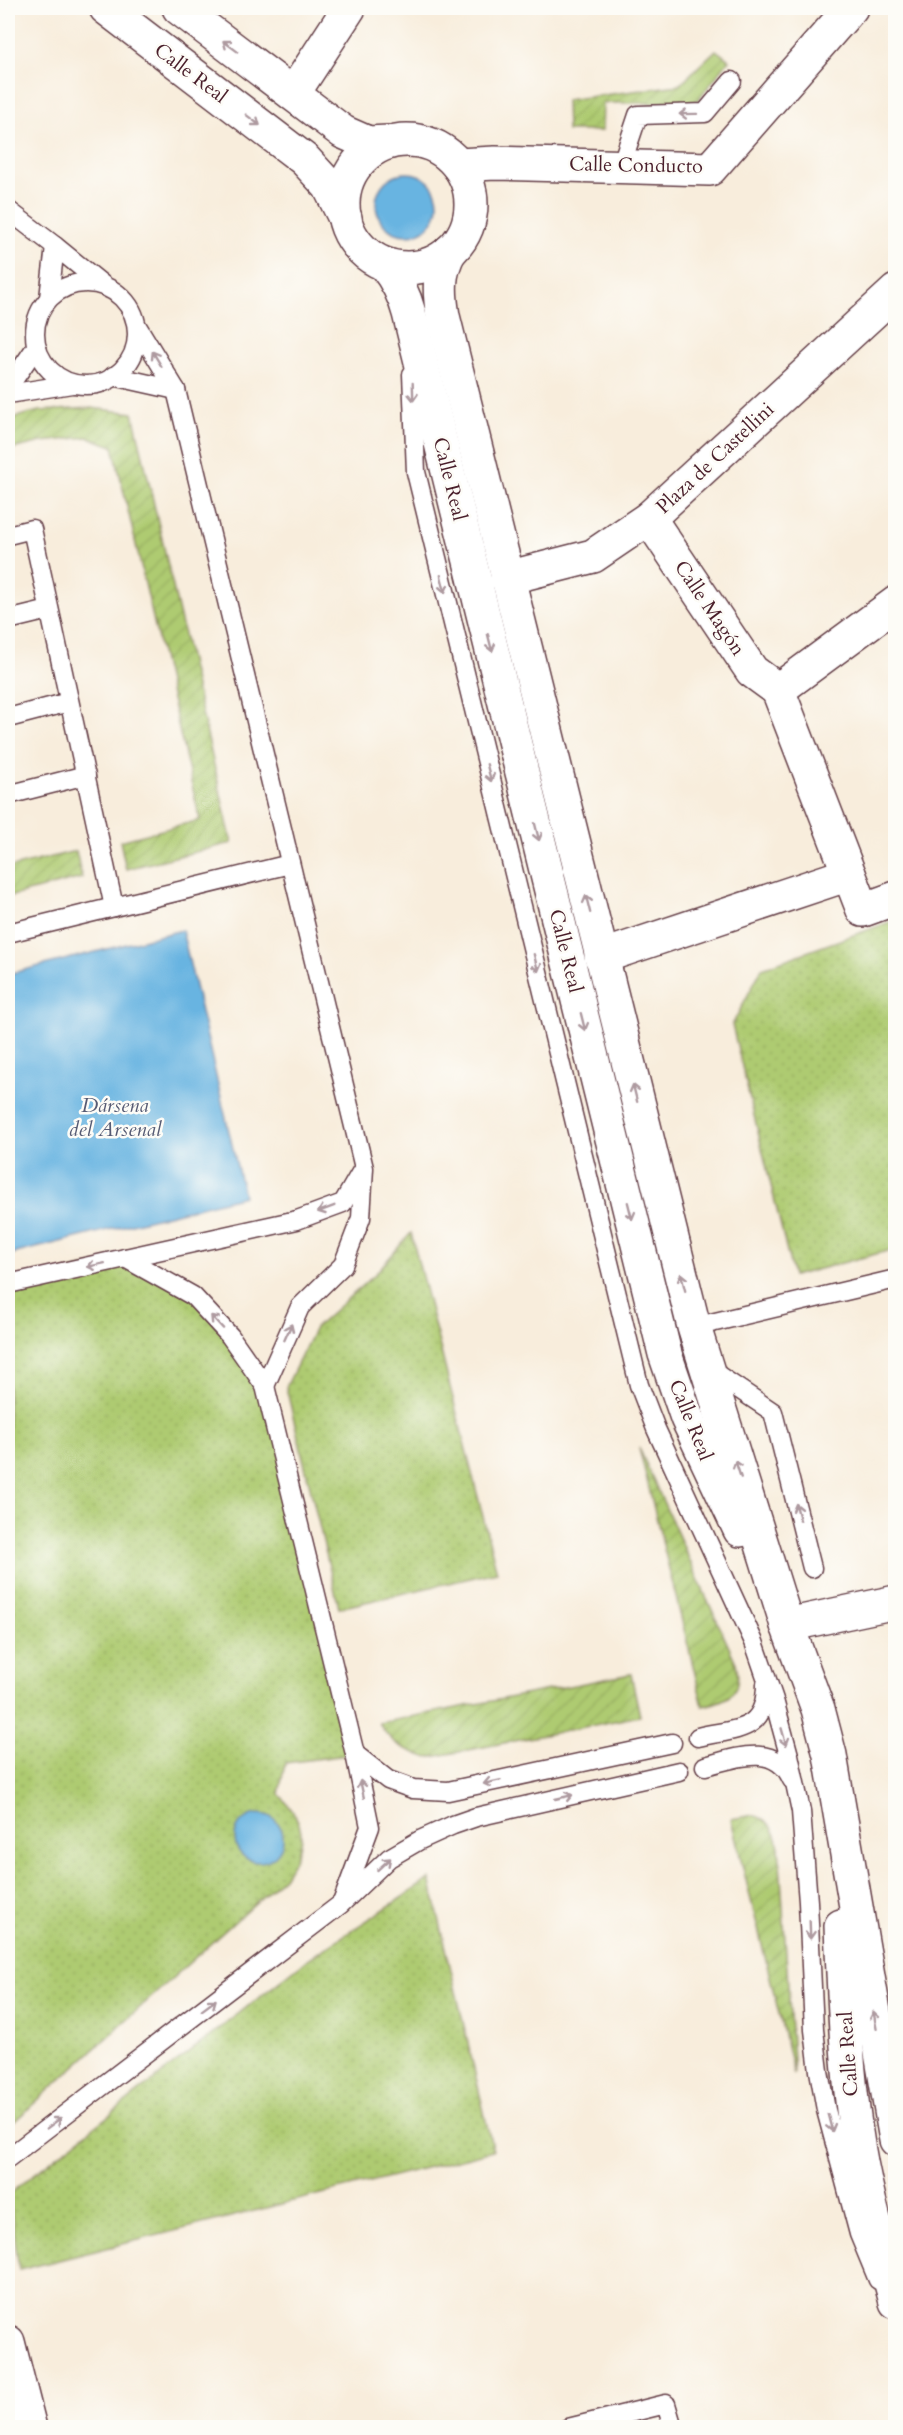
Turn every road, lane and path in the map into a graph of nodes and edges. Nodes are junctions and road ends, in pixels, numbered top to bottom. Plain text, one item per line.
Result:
1 (106, 8) edge
2 (180, 8) edge
3 (349, 8) edge
4 (851, 8) edge
5 (732, 81) dead end
6 (293, 94) junction
7 (388, 142) junction
8 (458, 165) junction
9 (621, 166) junction
10 (8, 210) edge
11 (345, 218) junction
12 (55, 246) junction
13 (450, 251) junction
14 (385, 265) junction
15 (105, 286) junction
16 (896, 291) edge
17 (49, 298) junction
18 (409, 313) junction
19 (137, 326) junction
20 (36, 347) junction
21 (113, 376) junction
22 (72, 384) junction
23 (8, 387) edge
24 (176, 390) junction
25 (8, 394) edge
26 (649, 518) junction
27 (8, 535) edge
28 (507, 578) junction
29 (896, 603) edge
30 (49, 610) junction
31 (8, 620) edge
32 (778, 690) junction
33 (69, 702) junction
34 (8, 718) edge
35 (86, 775) junction
36 (8, 795) edge
37 (290, 864) junction
38 (849, 874) junction
39 (896, 898) edge
40 (114, 907) junction
41 (8, 933) edge
42 (601, 957) junction
43 (364, 1168) junction
44 (125, 1258) junction
45 (896, 1280) edge
46 (8, 1284) edge
47 (694, 1327) junction
48 (706, 1368) junction
49 (265, 1386) junction
50 (812, 1568) dead end
51 (896, 1602) edge
52 (787, 1625) junction
53 (765, 1671) junction
54 (698, 1737) dead end
55 (672, 1743) dead end
56 (355, 1754) junction
57 (705, 1766) dead end
58 (679, 1771) dead end
59 (799, 1795) junction
60 (838, 1801) junction
61 (341, 1904) junction
62 (896, 2140) edge
63 (8, 2158) edge
64 (896, 2302) edge
65 (896, 2310) edge
66 (8, 2342) edge
67 (30, 2427) edge
68 (568, 2427) edge
69 (673, 2427) edge

1 -> 11 main road, Calle Real
6 -> 2 main road
3 - 6 main road
4 - 9 main road, Calle Conducto
5 -> 9 lane
6 - 7 main road
7 - 8 main road
7 - 11 main road
8 - 9 main road, Calle Conducto
8 - 13 main road
10 - 12 lane
11 - 14 main road
12 - 15 lane
12 - 17 lane
13 - 14 main road
13 - 28 main road, Calle Real
14 - 18 main road, Calle Real
15 - 17 lane
15 - 19 lane
16 - 26 main road, Plaza de Castellini
17 - 20 lane
18 -> 52 main road, Calle Real
18 -> 53 lane
19 - 21 lane
24 -> 19 lane
20 - 22 lane
20 - 23 lane
21 - 22 lane
21 - 24 lane
22 - 25 lane
24 - 37 lane
26 - 28 main road, Plaza de Castellini
26 - 32 main road, Calle Magón
27 - 30 lane
42 -> 28 main road, Calle Real
29 - 32 main road
30 - 31 lane
30 - 33 lane
32 - 38 main road
33 - 34 lane
33 - 35 lane
35 - 36 lane
35 - 40 lane
37 - 40 lane
37 - 43 lane
38 - 39 main road
38 - 42 main road
40 - 41 lane
47 -> 42 main road, Calle Real
43 -> 44 lane
49 -> 43 lane
44 -> 46 lane
49 -> 44 lane
45 - 47 lane
47 - 48 main road, Calle Real
50 -> 48 lane
52 -> 48 main road, Calle Real
49 - 56 lane
51 - 52 main road
52 - 60 main road, Calle Real
53 - 54 lane
53 -> 59 lane
55 -> 56 lane
61 -> 56 lane
57 - 59 lane
61 -> 58 lane
59 -> 65 lane
62 -> 60 main road, Calle Real
60 - 64 main road, Calle Real
63 -> 61 lane
66 - 67 main road
68 - 69 lane

